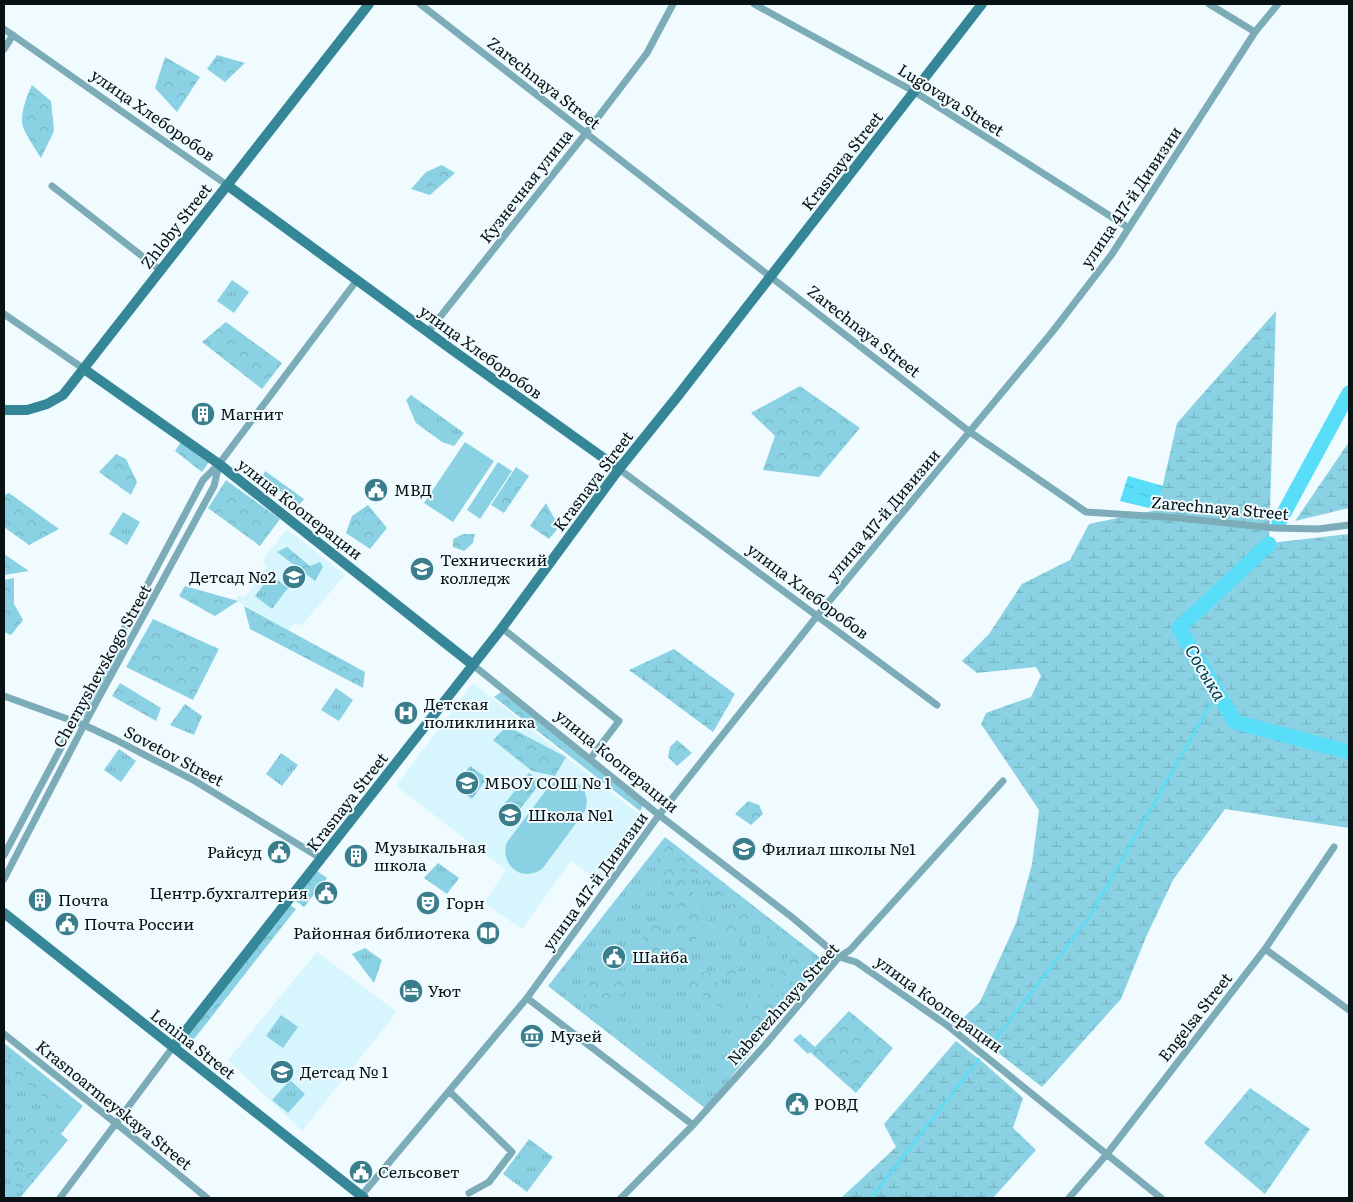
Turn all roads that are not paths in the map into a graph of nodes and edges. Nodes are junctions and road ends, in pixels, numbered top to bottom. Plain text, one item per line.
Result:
1 (370, 4) edge
2 (420, 4) edge
3 (673, 4) edge
4 (754, 4) edge
5 (982, 4) edge
6 (1209, 4) edge
7 (1278, 4) edge
8 (4, 29) edge
9 (1255, 32) junction
10 (13, 35) junction
11 (4, 49) edge
12 (915, 92) junction
13 (586, 133) junction
14 (227, 185) junction
15 (52, 186) dead end
16 (1129, 228) junction
17 (160, 270) junction
18 (771, 276) junction
19 (356, 280) junction
20 (4, 314) edge
21 (428, 332) junction
22 (84, 370) junction
23 (4, 410) edge
24 (970, 432) junction
25 (219, 464) junction
26 (619, 469) junction
27 (1349, 525) edge
28 (817, 616) junction
29 (502, 628) junction
30 (473, 665) junction
31 (4, 696) edge
32 (937, 705) dead end
33 (74, 722) junction
34 (84, 725) junction
35 (590, 759) junction
36 (1002, 781) dead end
37 (659, 815) junction
38 (1334, 847) dead end
39 (4, 855) edge
40 (322, 859) junction
41 (4, 879) edge
42 (4, 913) edge
43 (1265, 949) junction
44 (839, 957) junction
45 (527, 998) junction
46 (1349, 1010) edge
47 (4, 1034) edge
48 (173, 1047) junction
49 (449, 1092) junction
50 (116, 1124) junction
51 (693, 1125) junction
52 (1107, 1154) junction
53 (469, 1193) dead end
54 (363, 1197) edge
55 (60, 1198) edge
56 (207, 1198) edge
57 (621, 1198) edge
58 (1070, 1198) edge
59 (1161, 1198) edge

1 - 14 street, Zhloby Street
2 - 13 street, Zarechnaya Street
3 - 13 street, Кузнечная улица
4 - 12 street, Lugovaya Street
5 - 12 street, Krasnaya Street
6 - 9 street
7 - 9 street, улица 417-й Дивизии
8 - 10 street, улица Хлеборобов
9 - 16 street, улица 417-й Дивизии
10 - 11 street
10 - 14 street, улица Хлеборобов
12 - 16 street, Lugovaya Street
12 - 18 street, Krasnaya Street
13 - 18 street, Zarechnaya Street
13 - 21 street, Кузнечная улица
14 - 17 street, Zhloby Street
14 - 19 street, улица Хлеборобов
15 - 17 street
16 - 24 street, улица 417-й Дивизии
17 - 22 street, Zhloby Street
18 - 24 street, Zarechnaya Street
18 - 26 street, Krasnaya Street
19 - 21 street, улица Хлеборобов
19 - 25 street, Chernyshevskogo Street
20 - 22 street, улица Кооперации
21 - 26 street, улица Хлеборобов
22 - 23 street, Zhloby Street
22 - 25 street, улица Кооперации
24 - 27 street, Zarechnaya Street
24 - 28 street, улица 417-й Дивизии
25 - 30 street, улица Кооперации
25 - 33 street, Chernyshevskogo Street
25 - 34 street, Chernyshevskogo Street
26 - 28 street, улица Хлеборобов
26 - 29 street, Krasnaya Street
28 - 32 street, улица Хлеборобов
28 - 37 street, улица 417-й Дивизии
29 - 30 street, Krasnaya Street
29 - 35 street
30 - 35 street, улица Кооперации
30 - 40 street, Krasnaya Street
31 - 33 street, Sovetov Street
33 - 34 street, Sovetov Street
33 - 39 street, Chernyshevskogo Street
34 - 40 street, Sovetov Street
34 - 41 street, Chernyshevskogo Street
35 - 37 street, улица Кооперации
36 - 44 street, Naberezhnaya Street
37 - 44 street, улица Кооперации
37 - 45 street, улица 417-й Дивизии
38 - 43 street, Engelsa Street
40 - 48 street, Krasnaya Street
42 - 48 street, Lenina Street
43 - 46 street
43 - 52 street, Engelsa Street
44 - 51 street, Naberezhnaya Street
44 - 52 street, улица Кооперации
45 - 49 street, улица 417-й Дивизии
45 - 51 street
47 - 50 street, Krasnoarmeyskaya Street
48 - 50 street
48 - 54 street, Lenina Street
49 - 53 street
49 - 54 street, улица 417-й Дивизии
50 - 55 street
50 - 56 street, Krasnoarmeyskaya Street
51 - 57 street, Naberezhnaya Street
52 - 58 street, Engelsa Street
52 - 59 street, улица Кооперации

